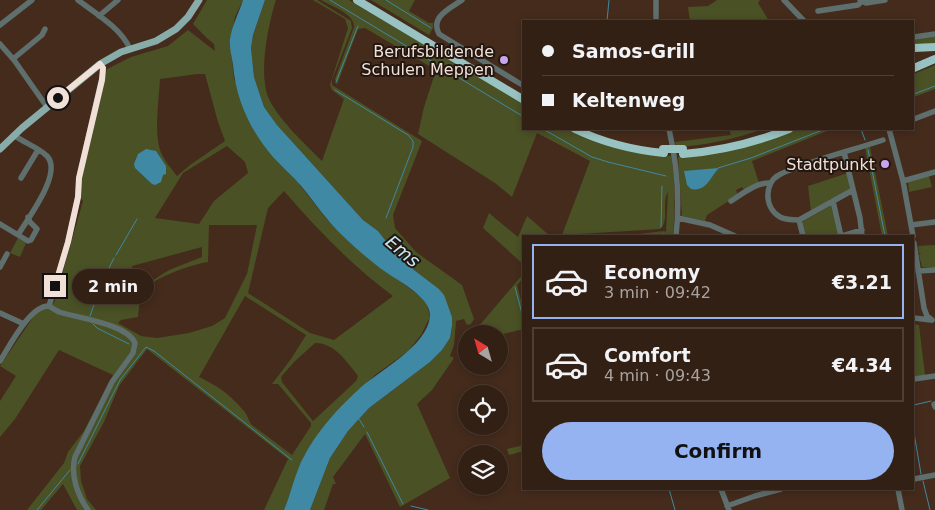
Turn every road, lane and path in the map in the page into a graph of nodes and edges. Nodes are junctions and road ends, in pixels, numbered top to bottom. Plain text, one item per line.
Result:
1 (78, 0) edge
2 (118, 0) edge
3 (199, 0) edge
4 (357, 0) edge
5 (365, 0) edge
6 (462, 0) edge
7 (656, 0) edge
8 (784, 0) edge
9 (885, 0) edge
10 (29, 1) edge
11 (861, 1) edge
12 (818, 11) dead end
13 (99, 16) junction
14 (656, 20) edge
15 (803, 20) edge
16 (0, 25) edge
17 (45, 29) dead end
18 (935, 34) edge
19 (914, 37) edge
20 (0, 44) edge
21 (935, 47) edge
22 (914, 48) edge
23 (130, 49) junction
24 (935, 54) edge
25 (13, 59) junction
26 (935, 59) edge
27 (914, 63) edge
28 (100, 64) junction
29 (914, 68) edge
30 (522, 85) edge
31 (522, 94) edge
32 (522, 99) edge
33 (47, 107) junction
34 (935, 112) edge
35 (914, 119) edge
36 (578, 130) edge
37 (588, 130) edge
38 (668, 130) edge
39 (773, 130) edge
40 (786, 130) edge
41 (889, 130) edge
42 (14, 135) junction
43 (883, 140) dead end
44 (0, 149) edge
45 (38, 150) junction
46 (664, 151) junction
47 (683, 152) junction
48 (844, 152) junction
49 (935, 172) edge
50 (21, 178) dead end
51 (902, 181) junction
52 (770, 183) junction
53 (853, 190) junction
54 (731, 200) dead end
55 (833, 201) junction
56 (28, 217) junction
57 (678, 218) junction
58 (799, 220) junction
59 (935, 222) edge
60 (0, 224) edge
61 (911, 225) junction
62 (862, 233) edge
63 (18, 235) junction
64 (676, 235) edge
65 (733, 235) edge
66 (803, 235) edge
67 (841, 235) edge
68 (848, 235) edge
69 (913, 235) edge
70 (914, 243) edge
71 (7, 254) dead end
72 (0, 267) edge
73 (935, 270) edge
74 (918, 271) junction
75 (923, 302) junction
76 (49, 306) junction
77 (0, 313) edge
78 (914, 317) edge
79 (934, 320) edge
80 (24, 324) junction
81 (0, 361) edge
82 (935, 376) edge
83 (914, 379) edge
84 (935, 475) edge
85 (914, 479) edge
86 (721, 490) edge
87 (753, 490) edge
88 (778, 490) edge
89 (898, 490) edge
90 (755, 496) junction
91 (728, 508) edge
92 (88, 510) edge
93 (902, 510) edge

1 - 13 street
2 - 13 street
3 - 23 main road
4 - 32 highway
5 - 31 highway
6 - 30 street
7 - 14 street
8 - 15 street
9 - 11 street
10 - 16 street
11 - 12 street
13 - 23 street
17 - 25 street
18 - 19 street
20 - 25 street
21 - 22 highway
23 - 28 main road
24 - 27 highway
25 - 33 street
26 - 29 highway
28 - 33 main road
28 - 76 street
33 - 42 main road
34 - 35 street
36 - 46 highway
37 - 46 highway
38 - 57 street
39 - 47 highway
40 - 47 highway
41 - 51 street
42 - 44 main road
42 - 45 street
43 - 48 street
45 - 50 street
45 - 56 street
46 - 47 highway
48 - 52 street
48 - 53 street
49 - 51 street
51 - 61 street
52 - 54 street
52 - 58 street
53 - 55 street
53 - 62 street
55 - 58 street
55 - 67 street
56 - 63 street
56 - 63 street
57 - 64 street
57 - 65 street
58 - 66 street
59 - 61 street
60 - 63 street
61 - 69 street
62 - 68 street
70 - 74 street
71 - 72 street
73 - 74 street
74 - 75 street
75 - 78 street
75 - 79 street
76 - 80 street
76 - 92 street
77 - 80 street
78 - 79 street
80 - 81 street
82 - 83 street
84 - 85 street
86 - 91 street
87 - 90 street
88 - 90 street
89 - 93 street
90 - 91 street

